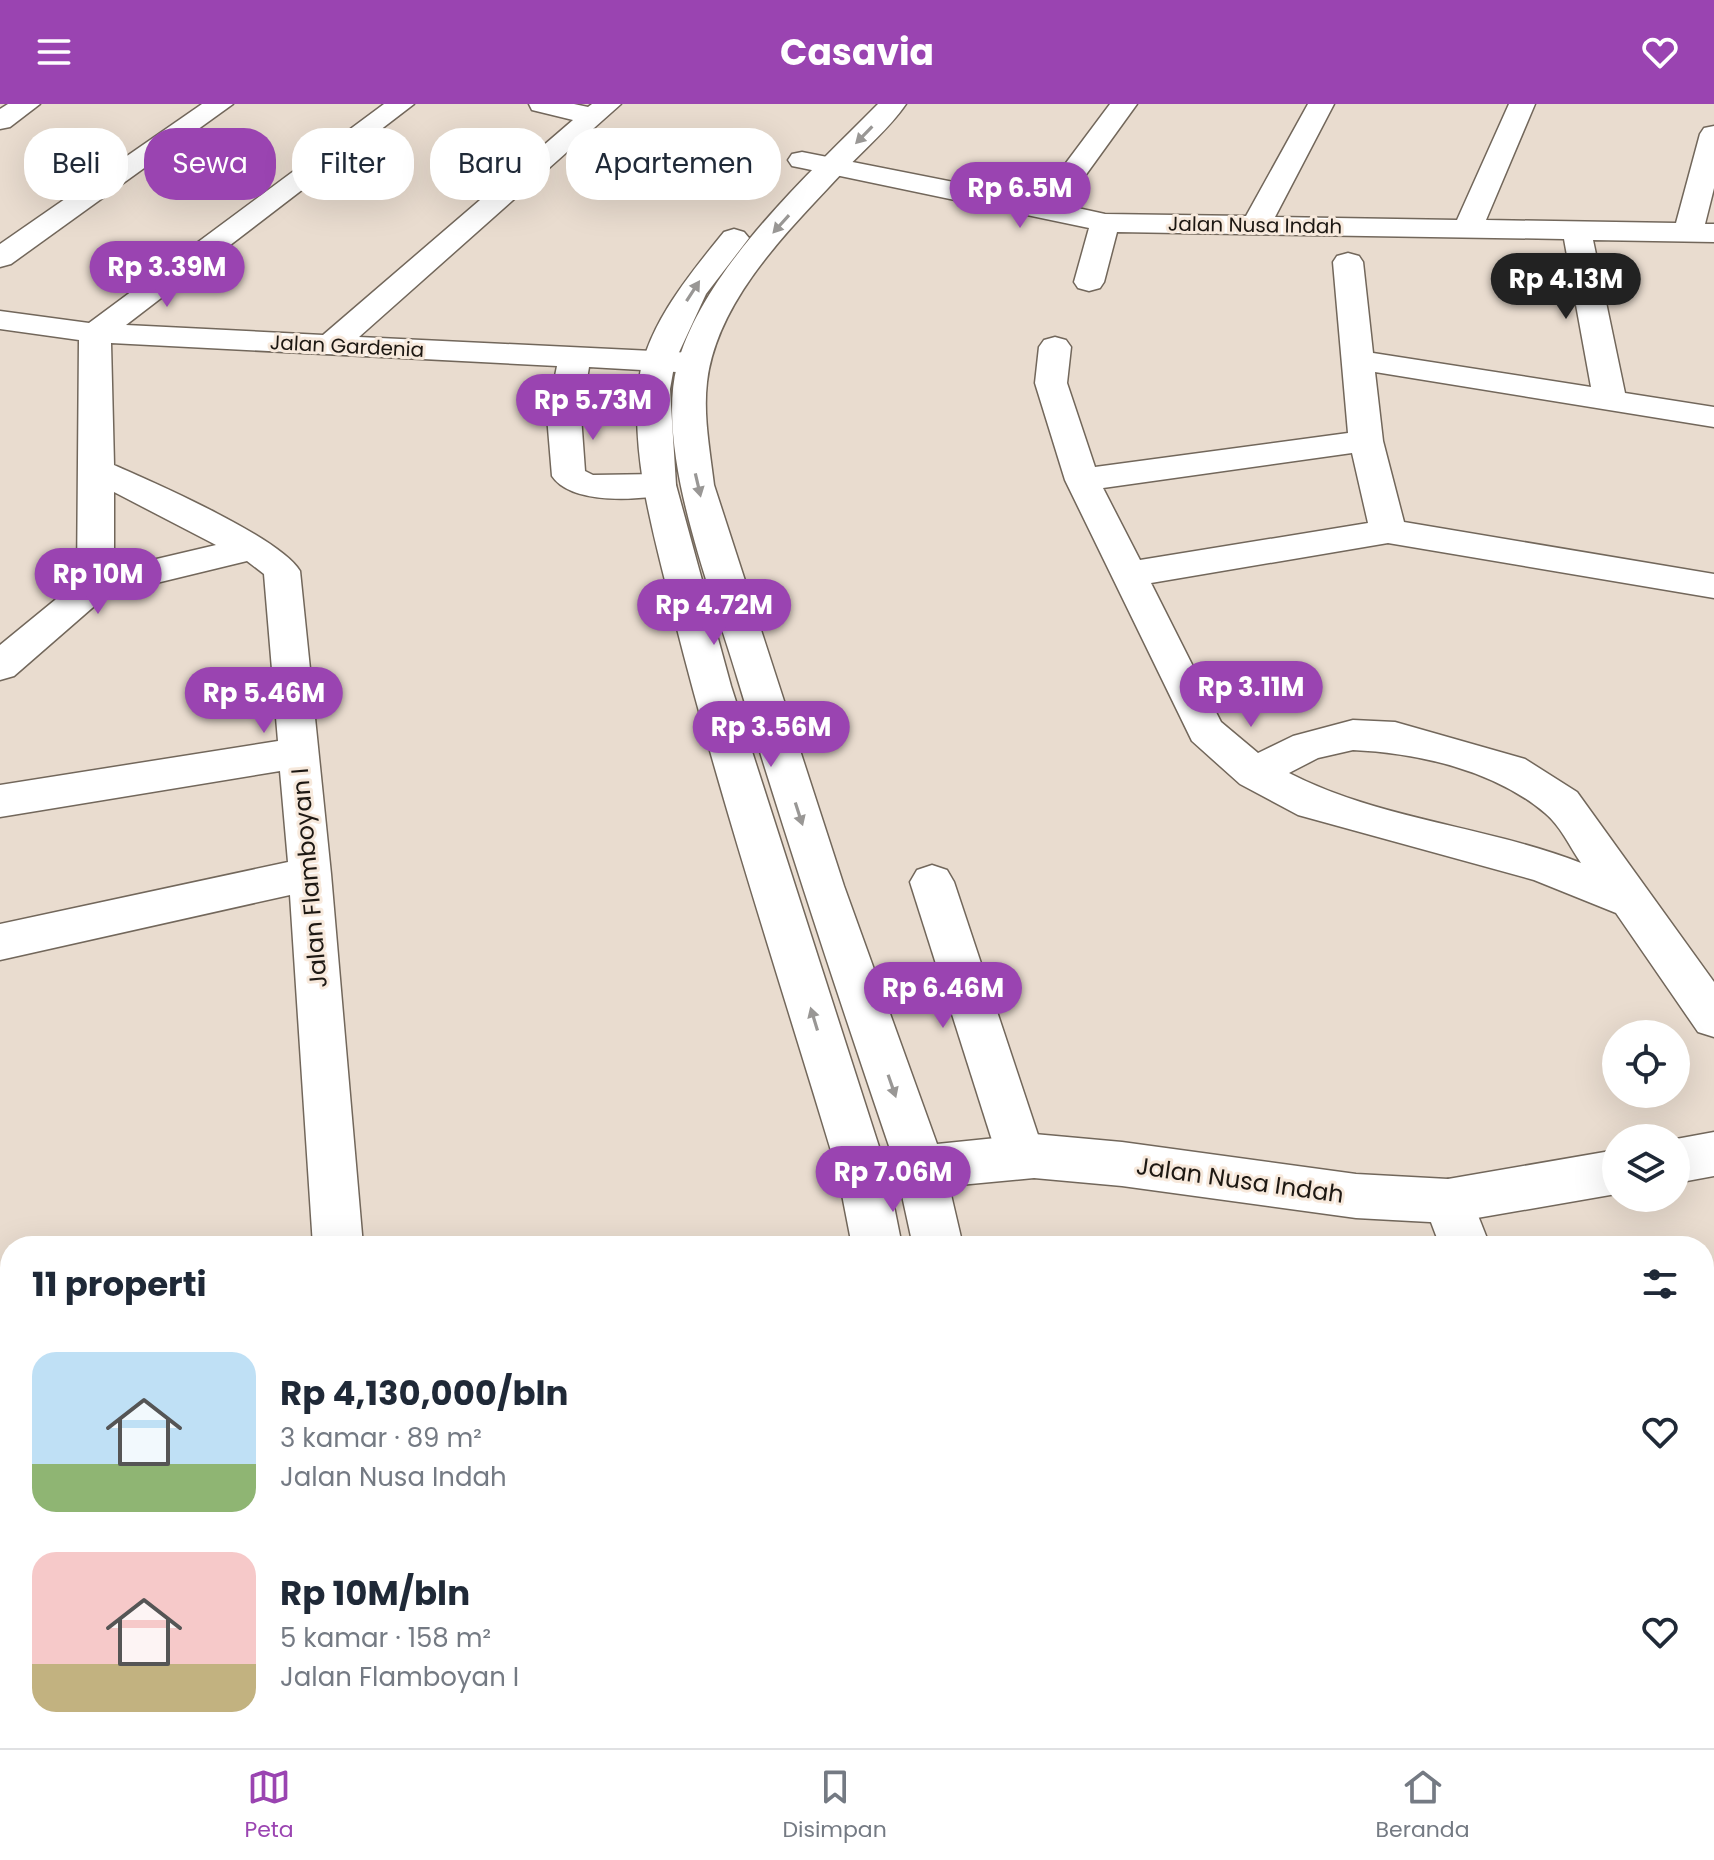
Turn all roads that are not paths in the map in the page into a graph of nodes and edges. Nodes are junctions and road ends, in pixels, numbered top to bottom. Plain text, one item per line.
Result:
1 (27, 104) edge
2 (220, 104) edge
3 (401, 104) edge
4 (542, 104) edge
5 (857, 104) edge
6 (893, 104) edge
7 (1124, 104) edge
8 (1321, 104) edge
9 (1522, 104) edge
10 (601, 110) edge
11 (0, 121) edge
12 (1714, 134) edge
13 (818, 163) junction
14 (1046, 209) junction
15 (1105, 223) junction
16 (1257, 224) junction
17 (1468, 228) junction
18 (1577, 232) junction
19 (1701, 232) edge
20 (0, 258) edge
21 (1348, 262) dead end
22 (1089, 282) dead end
23 (0, 320) edge
24 (95, 333) junction
25 (329, 346) junction
26 (1055, 347) dead end
27 (576, 357) junction
28 (1358, 360) junction
29 (677, 362) junction
30 (1610, 400) junction
31 (1714, 417) edge
32 (1366, 441) junction
33 (97, 471) junction
34 (1082, 480) junction
35 (659, 485) junction
36 (1388, 531) junction
37 (251, 548) junction
38 (1131, 574) junction
39 (95, 586) junction
40 (1714, 586) edge
41 (0, 666) edge
42 (298, 753) junction
43 (1254, 773) junction
44 (0, 801) edge
45 (310, 874) junction
46 (932, 882) dead end
47 (1631, 901) junction
48 (0, 942) edge
49 (1714, 1018) edge
50 (1714, 1154) edge
51 (1021, 1156) junction
52 (1690, 1158) edge
53 (920, 1166) junction
54 (863, 1174) junction
55 (1602, 1177) edge
56 (1456, 1224) edge
57 (337, 1236) edge
58 (875, 1236) edge
59 (936, 1236) edge

1 - 11 street
2 - 20 street
3 - 24 street
4 - 10 street
5 - 13 street
6 -> 13 street
7 - 14 street
8 - 16 street
9 - 17 street
10 - 25 street
12 - 19 street
13 - 14 street, Jalan Nusa Indah
13 - 29 street
14 - 15 street, Jalan Nusa Indah
15 - 16 street, Jalan Nusa Indah
15 - 22 street
16 - 17 street, Jalan Nusa Indah
17 - 18 street, Jalan Nusa Indah
18 - 19 street, Jalan Nusa Indah
18 - 30 street
21 - 28 street
23 - 24 street, Jalan Gardenia
24 - 25 street, Jalan Gardenia
24 - 33 street
25 - 27 street, Jalan Gardenia
26 - 34 street
27 - 29 street, Jalan Gardenia
27 - 35 street
28 - 30 street
28 - 32 street
29 - 35 street
29 -> 53 street
30 - 31 street
32 - 34 street
32 - 36 street
33 - 37 street, Jalan Flamboyan I
33 - 39 street
34 - 38 street
54 -> 35 street
36 - 38 street
36 - 40 street
37 - 39 street
37 - 42 street, Jalan Flamboyan I
38 - 43 street
39 - 41 street
42 - 44 street
42 - 45 street, Jalan Flamboyan I
43 - 47 street
43 - 47 street
45 - 48 street
45 - 57 street, Jalan Flamboyan I
46 - 51 street
47 - 49 street
50 - 52 street
51 - 53 street, Jalan Nusa Indah
51 - 56 street, Jalan Nusa Indah
53 - 54 street, Jalan Nusa Indah
53 - 59 street
54 - 58 street
55 - 56 street, Jalan Nusa Indah

